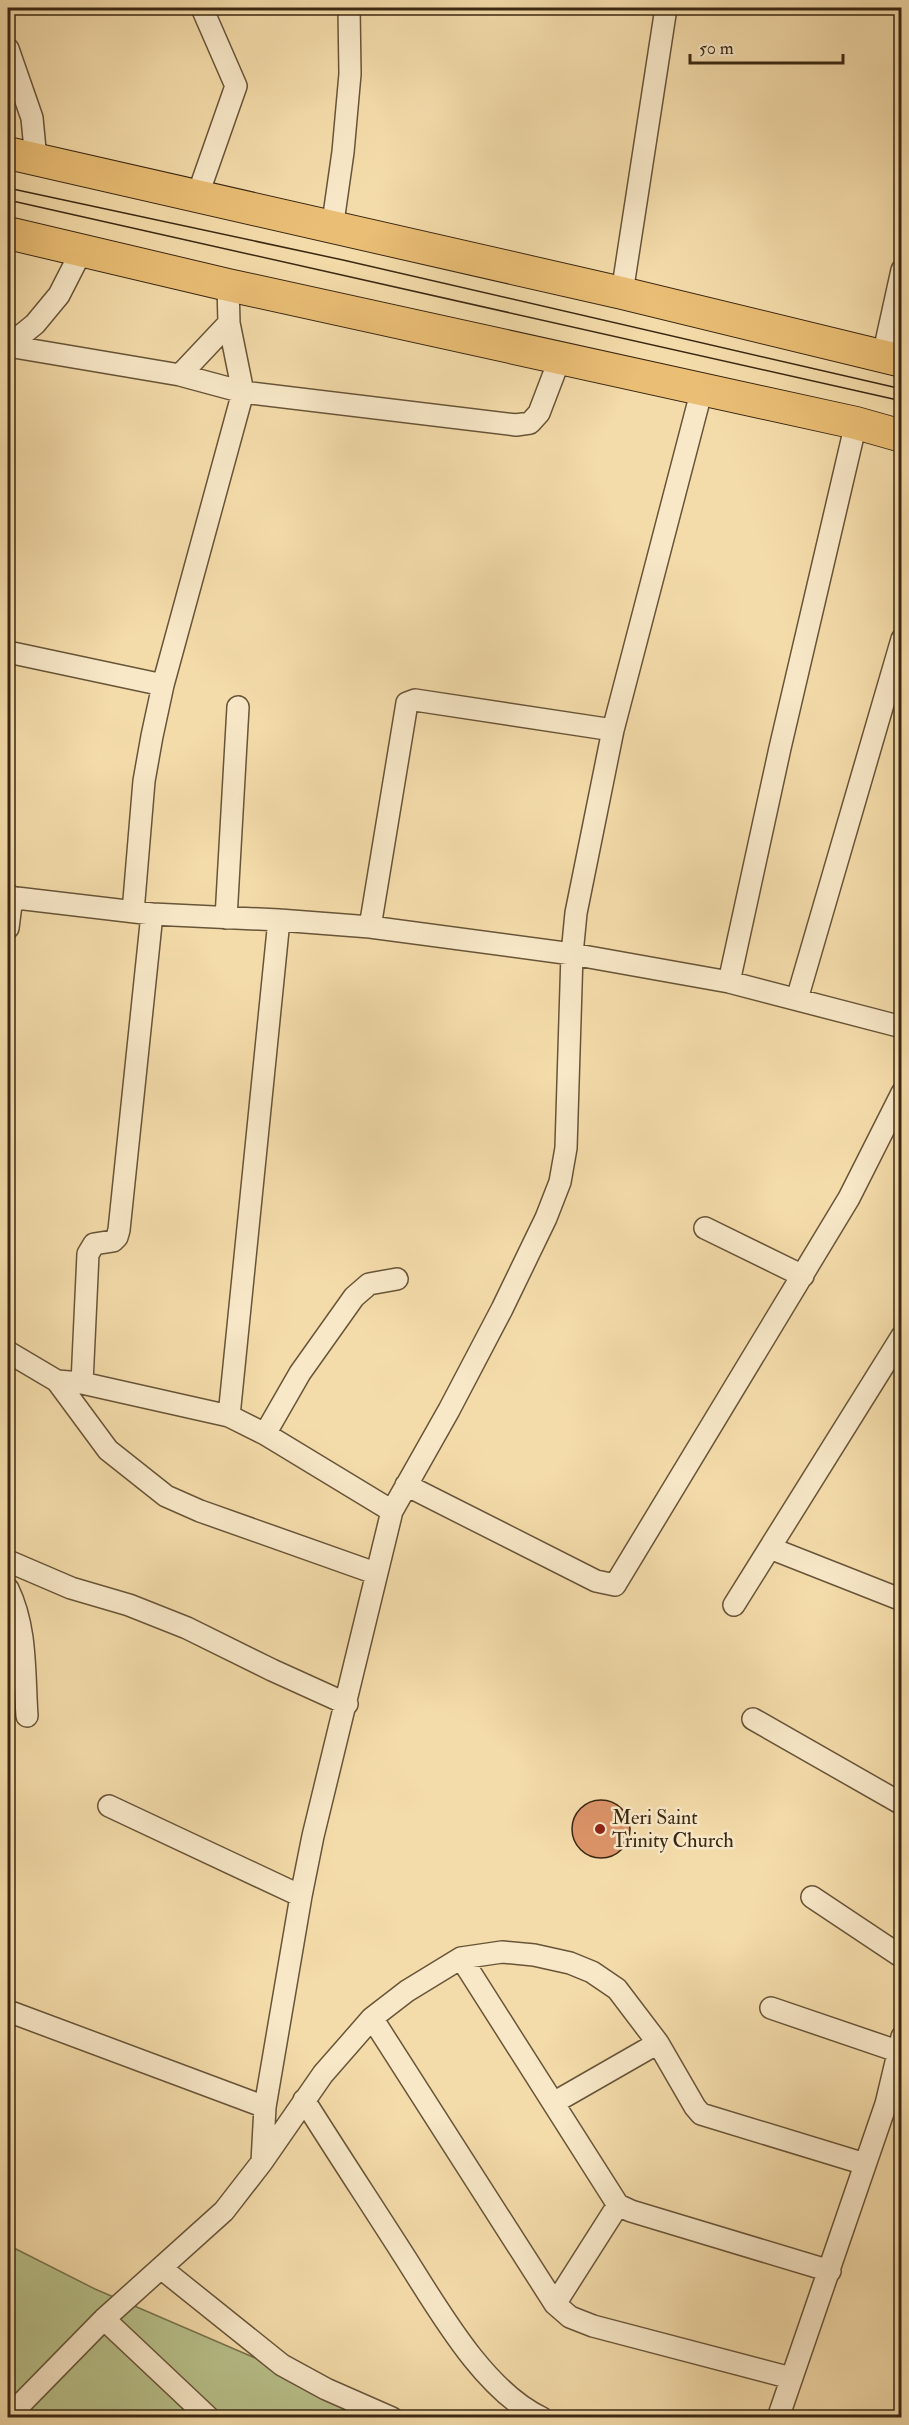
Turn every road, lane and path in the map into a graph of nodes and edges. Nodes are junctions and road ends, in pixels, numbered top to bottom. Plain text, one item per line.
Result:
1 (202, 8) edge
2 (349, 8) edge
3 (666, 8) edge
4 (8, 49) edge
5 (22, 157) edge
6 (197, 197) junction
7 (332, 229) junction
8 (8, 233) edge
9 (82, 250) junction
10 (902, 270) edge
11 (228, 285) junction
12 (622, 293) junction
13 (229, 323) junction
14 (8, 346) edge
15 (560, 358) junction
16 (892, 359) edge
17 (180, 375) junction
18 (702, 389) junction
19 (243, 392) junction
20 (856, 423) junction
21 (902, 436) edge
22 (902, 639) edge
23 (8, 652) edge
24 (163, 685) junction
25 (238, 707) dead end
26 (613, 730) junction
27 (10, 897) edge
28 (142, 913) junction
29 (226, 918) junction
30 (279, 920) junction
31 (370, 927) junction
32 (8, 928) edge
33 (572, 954) junction
34 (729, 982) junction
35 (797, 999) junction
36 (902, 1027) edge
37 (902, 1094) edge
38 (705, 1228) dead end
39 (803, 1276) junction
40 (397, 1279) dead end
41 (902, 1336) edge
42 (8, 1352) edge
43 (57, 1381) junction
44 (82, 1383) junction
45 (229, 1416) junction
46 (265, 1434) junction
47 (406, 1485) junction
48 (392, 1511) junction
49 (770, 1548) junction
50 (8, 1561) edge
51 (375, 1573) junction
52 (8, 1589) edge
53 (902, 1599) edge
54 (734, 1605) dead end
55 (347, 1704) junction
56 (27, 1716) dead end
57 (753, 1719) dead end
58 (902, 1804) edge
59 (109, 1806) dead end
60 (301, 1896) junction
61 (812, 1897) dead end
62 (902, 1957) edge
63 (461, 1958) junction
64 (771, 2008) dead end
65 (8, 2011) edge
66 (372, 2018) junction
67 (658, 2043) junction
68 (899, 2044) edge
69 (304, 2100) junction
70 (555, 2102) junction
71 (894, 2102) edge
72 (265, 2107) junction
73 (262, 2162) junction
74 (865, 2164) junction
75 (618, 2205) junction
76 (161, 2268) junction
77 (830, 2271) junction
78 (555, 2304) junction
79 (104, 2319) junction
80 (791, 2378) junction
81 (8, 2416) edge
82 (209, 2418) edge
83 (392, 2418) edge
84 (542, 2418) edge
85 (778, 2418) edge

1 - 6 street
2 - 7 street
3 - 12 street
4 - 5 street
5 - 6 main road
6 - 7 main road
7 - 12 main road
8 - 9 main road
9 - 11 main road
9 - 14 street
10 - 16 street
11 - 13 street
11 - 15 main road
12 - 16 main road
13 - 17 street
13 - 19 street
14 - 17 street
15 - 18 main road
15 - 19 street
17 - 19 street
18 - 20 main road
18 - 26 street
19 - 24 street
20 - 21 main road
20 - 34 street
22 - 35 street
23 - 24 street
24 - 28 street
25 - 29 street
26 - 31 street
26 - 33 street
27 - 28 street
27 - 32 street
28 - 29 street
28 - 44 street
29 - 30 street
30 - 31 street
30 - 45 street
31 - 33 street
33 - 34 street
33 - 47 street
34 - 35 street
35 - 36 street
37 - 39 street
38 - 39 street
39 - 47 street
40 - 46 street
41 - 49 street
42 - 43 street
43 - 44 street
43 - 51 street
44 - 45 street
45 - 46 street
46 - 48 street
47 - 48 street
48 - 51 street
49 - 53 street
49 - 54 street
50 - 55 street
51 - 55 street
52 - 56 street
55 - 60 street
57 - 58 street
59 - 60 street
60 - 72 street
61 - 62 street
63 - 66 street
63 - 67 street
63 - 70 street
64 - 68 street
65 - 72 street
66 - 69 street
66 - 78 street
67 - 70 street
67 - 74 street
68 - 71 street
69 - 73 street
69 - 84 street
70 - 75 street
71 - 74 street
72 - 73 street
73 - 76 street
74 - 77 street
75 - 77 street
75 - 78 street
76 - 79 street
76 - 83 street
77 - 80 street
78 - 80 street
79 - 81 street
79 - 82 street
80 - 85 street

